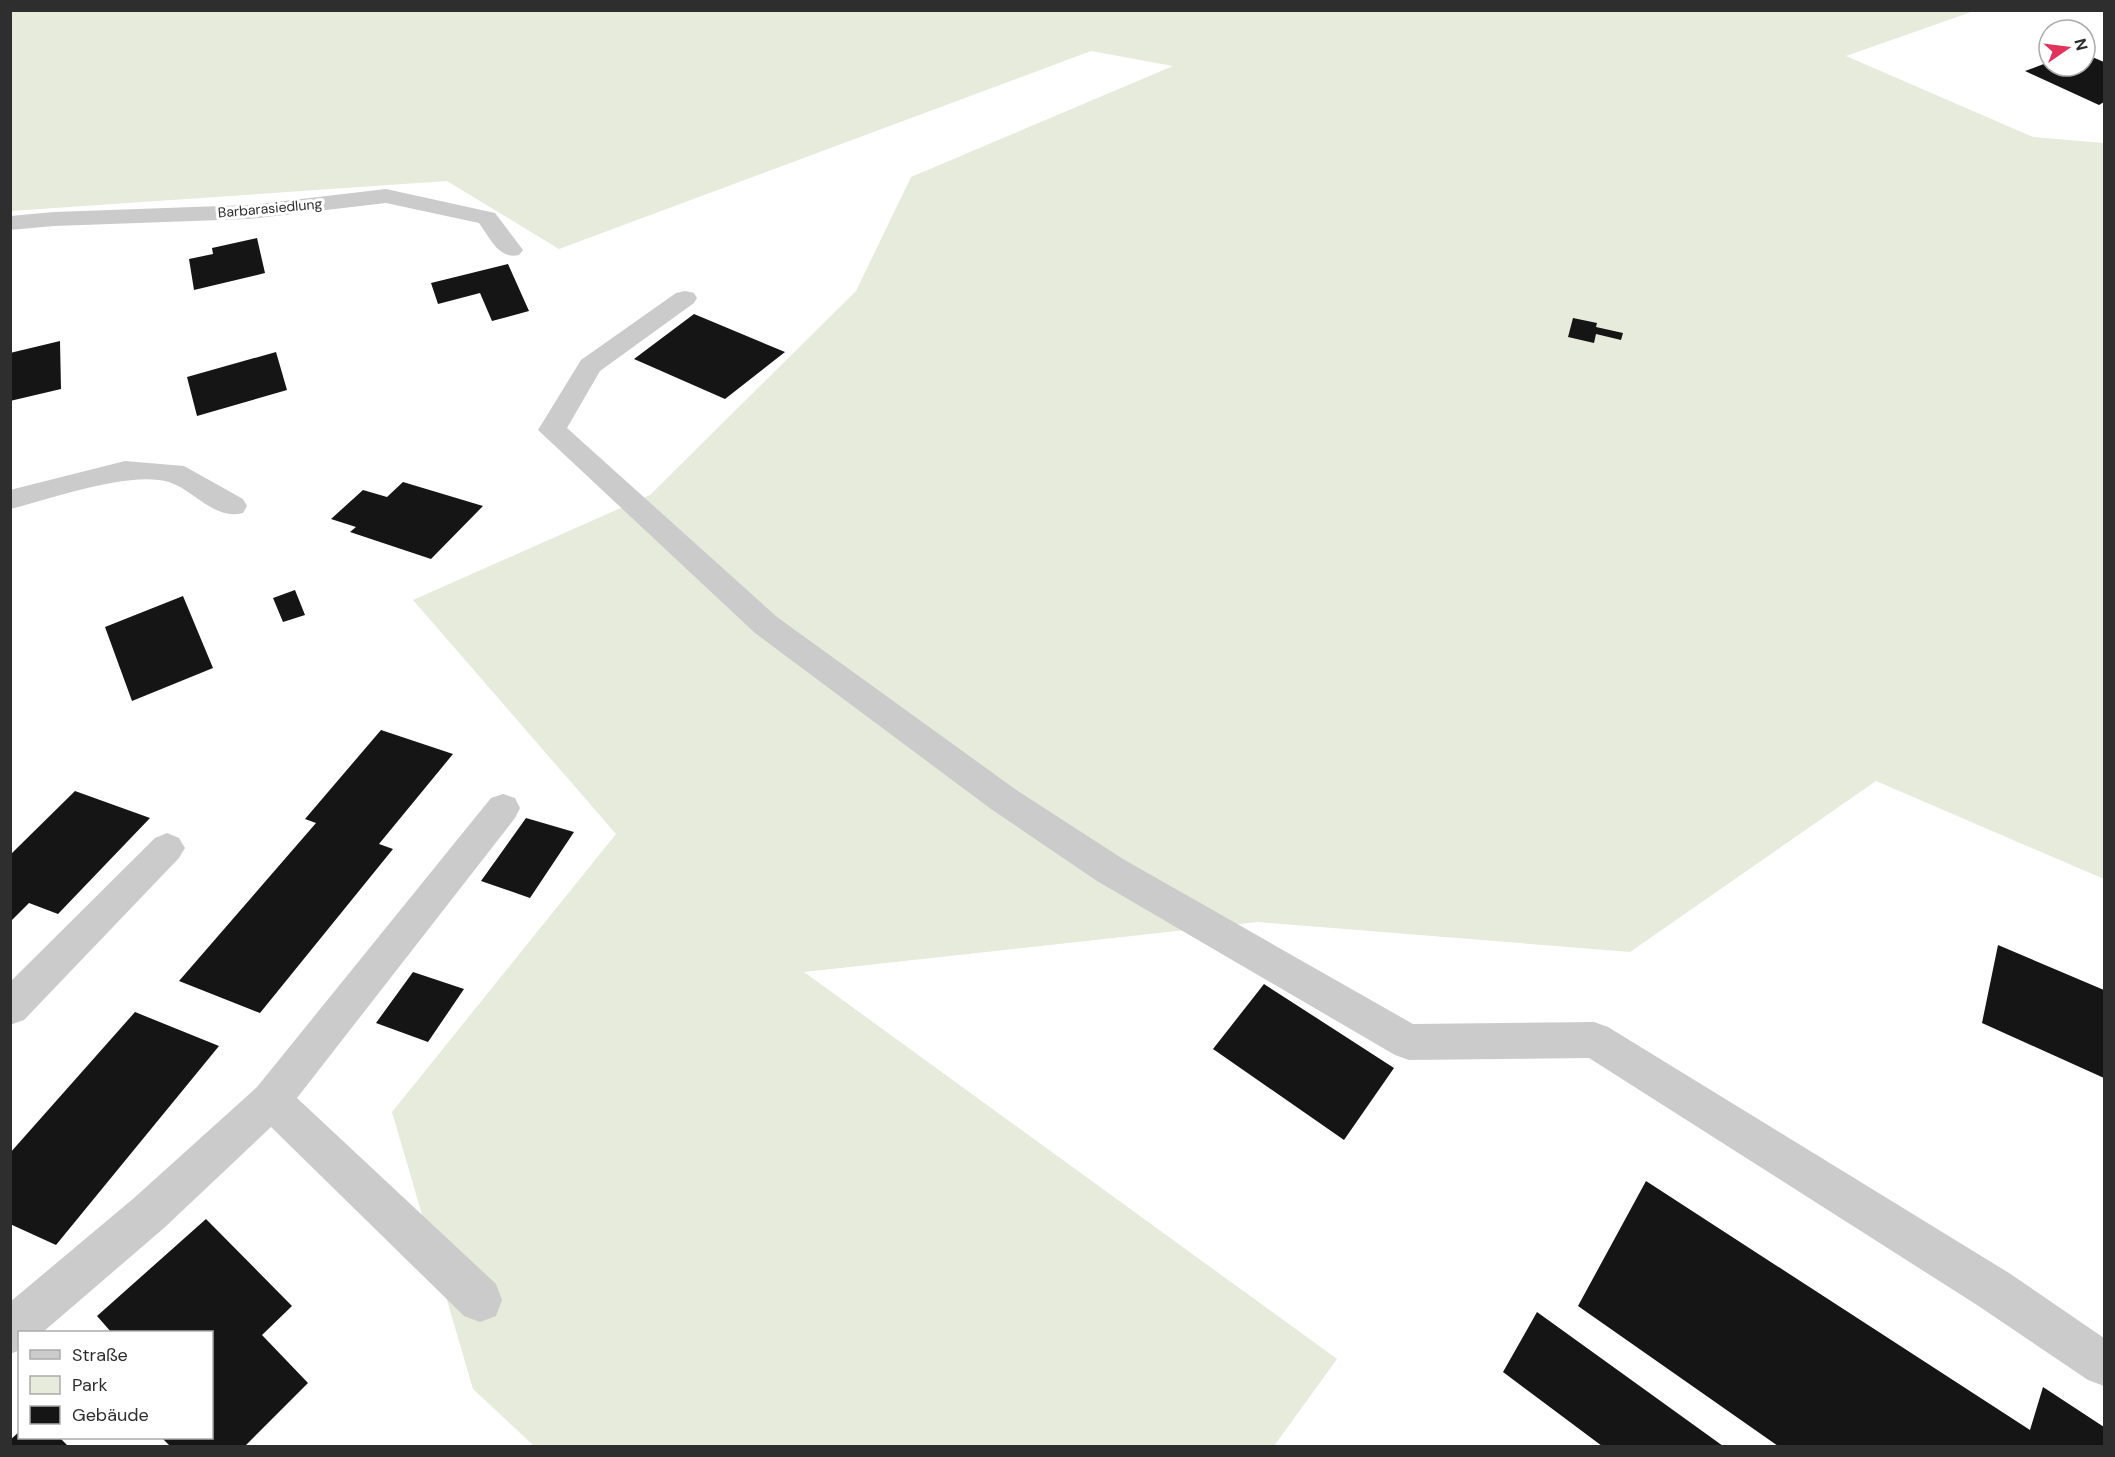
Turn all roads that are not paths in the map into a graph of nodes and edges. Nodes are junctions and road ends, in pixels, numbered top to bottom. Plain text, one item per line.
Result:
1 (10, 223) edge
2 (511, 250) dead end
3 (685, 298) dead end
4 (10, 500) edge
5 (233, 506) dead end
6 (503, 808) dead end
7 (167, 848) dead end
8 (10, 1008) edge
9 (271, 1100) junction
10 (480, 1300) dead end
11 (10, 1332) edge
12 (2104, 1364) edge

1 - 2 street, Barbarasiedlung
3 - 12 street
4 - 5 street
6 - 9 street
7 - 8 street
9 - 10 street
9 - 11 street

